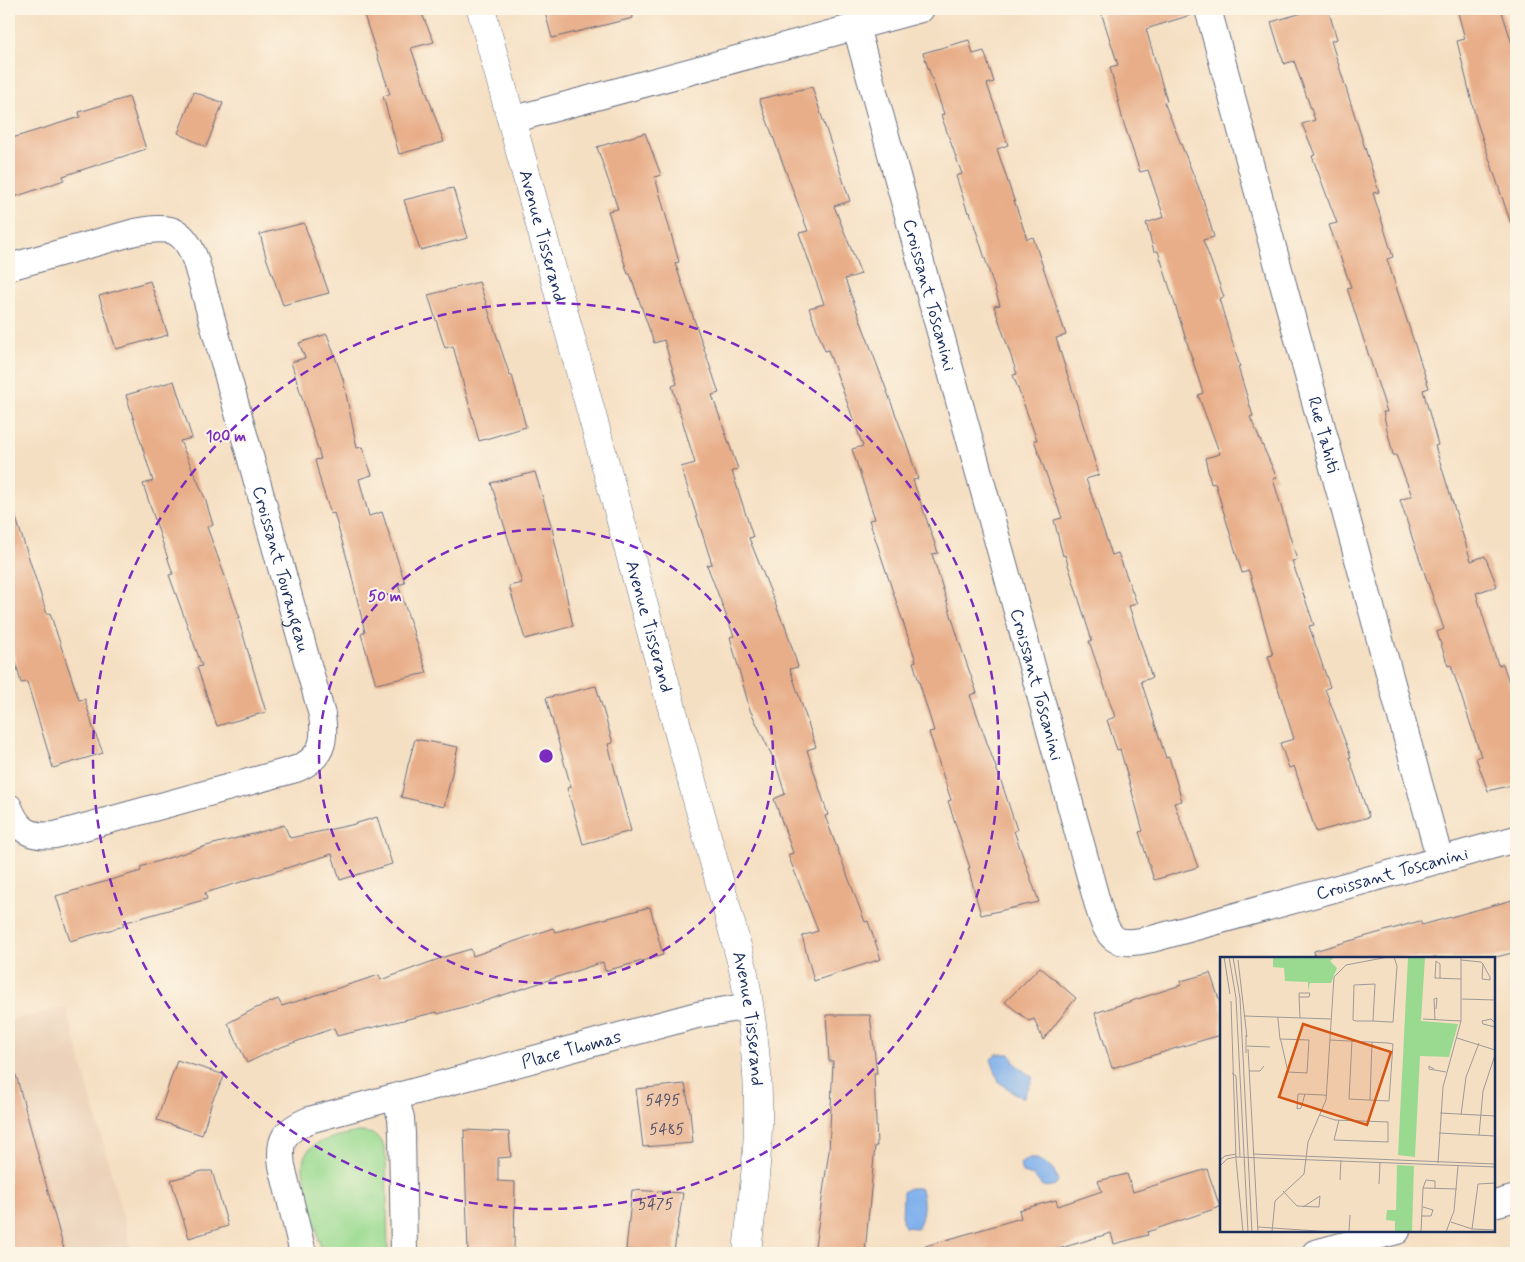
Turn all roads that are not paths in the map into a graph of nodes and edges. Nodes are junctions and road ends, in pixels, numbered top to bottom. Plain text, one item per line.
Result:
1 (481, 9) edge
2 (921, 9) edge
3 (1208, 9) edge
4 (856, 27) junction
5 (511, 120) junction
6 (9, 267) edge
7 (9, 807) edge
8 (1516, 839) edge
9 (1440, 860) junction
10 (749, 1006) junction
11 (395, 1097) junction
12 (1516, 1198) edge
13 (1495, 1204) edge
14 (1393, 1232) edge
15 (303, 1253) edge
16 (404, 1253) edge
17 (747, 1253) edge
18 (1315, 1253) edge

1 - 5 street, Avenue Tisserand
2 - 4 street
3 - 9 street, Rue Tahiti
4 - 5 street
4 - 9 street, Croissant Toscanini
5 - 10 street, Avenue Tisserand
6 - 7 street, Croissant Tourangeau
8 - 9 street, Croissant Toscanini
10 - 11 street, Place Thomas
10 - 17 street, Avenue Tisserand
11 - 15 street, Place Thomas
11 - 16 street
12 - 13 street
14 - 18 street

